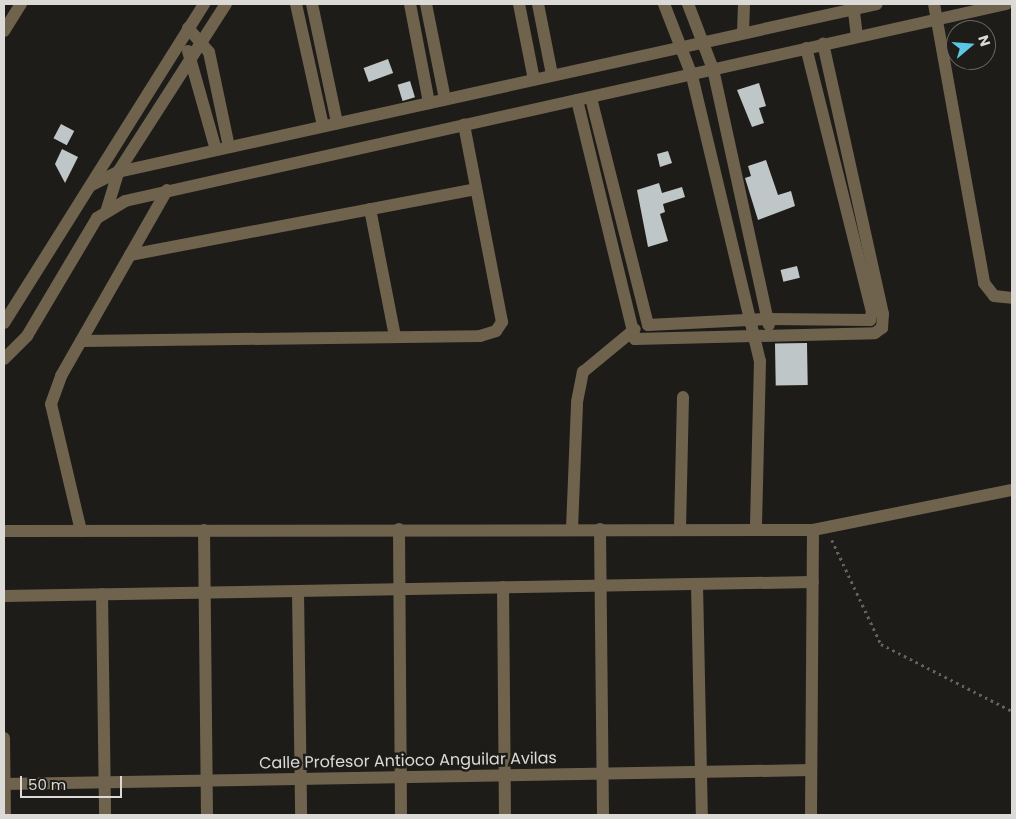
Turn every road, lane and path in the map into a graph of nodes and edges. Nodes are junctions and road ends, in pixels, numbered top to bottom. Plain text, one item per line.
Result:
1 (21, 4) edge
2 (204, 4) edge
3 (226, 4) edge
4 (296, 4) edge
5 (312, 4) edge
6 (410, 4) edge
7 (426, 4) edge
8 (519, 4) edge
9 (538, 4) edge
10 (664, 4) edge
11 (688, 4) edge
12 (744, 4) edge
13 (877, 4) edge
14 (934, 4) edge
15 (1006, 4) edge
16 (852, 7) edge
17 (936, 19) junction
18 (188, 28) junction
19 (4, 32) edge
20 (743, 33) junction
21 (857, 35) junction
22 (202, 41) junction
23 (706, 42) junction
24 (178, 44) junction
25 (823, 44) junction
26 (682, 47) junction
27 (806, 48) junction
28 (192, 55) junction
29 (713, 69) junction
30 (552, 76) junction
31 (692, 76) junction
32 (534, 80) junction
33 (591, 98) junction
34 (445, 99) junction
35 (577, 100) junction
36 (429, 103) junction
37 (337, 123) junction
38 (464, 125) junction
39 (323, 126) junction
40 (229, 147) junction
41 (216, 150) junction
42 (118, 172) junction
43 (92, 185) junction
44 (476, 189) junction
45 (167, 190) junction
46 (106, 209) junction
47 (370, 209) junction
48 (130, 255) junction
49 (1012, 298) edge
50 (768, 319) junction
51 (643, 320) junction
52 (750, 320) junction
53 (4, 323) edge
54 (630, 334) junction
55 (752, 336) junction
56 (770, 336) junction
57 (395, 337) junction
58 (81, 340) junction
59 (4, 359) edge
60 (683, 397) dead end
61 (1012, 490) edge
62 (827, 527) junction
63 (399, 529) junction
64 (572, 529) junction
65 (600, 529) junction
66 (680, 529) junction
67 (204, 530) junction
68 (756, 530) junction
69 (813, 530) junction
70 (4, 531) edge
71 (81, 531) junction
72 (813, 582) junction
73 (697, 584) junction
74 (601, 585) junction
75 (503, 587) junction
76 (400, 589) junction
77 (298, 591) junction
78 (204, 592) junction
79 (102, 594) junction
80 (4, 596) edge
81 (1012, 711) edge
82 (4, 738) edge
83 (811, 770) junction
84 (701, 772) junction
85 (602, 774) junction
86 (505, 775) junction
87 (401, 777) junction
88 (300, 779) junction
89 (206, 781) junction
90 (104, 782) junction
91 (4, 784) edge
92 (5, 815) edge
93 (105, 815) edge
94 (207, 815) edge
95 (301, 815) edge
96 (401, 815) edge
97 (505, 815) edge
98 (603, 815) edge
99 (702, 815) edge
100 (811, 815) edge

1 - 19 street
2 - 18 street
3 - 22 street
4 - 39 street
5 - 37 street
6 - 36 street
7 - 34 street
8 - 32 street
9 - 30 street
10 - 26 street
11 - 23 street
12 - 20 street
13 - 16 street
14 - 17 street
15 - 17 street
16 - 20 street
16 - 21 street
17 - 21 street
17 - 49 street
18 - 22 street
18 - 24 street
20 - 23 street
21 - 25 street
22 - 28 street
22 - 40 street
23 - 26 street
23 - 29 street
24 - 28 street
24 - 43 street
25 - 27 street
25 - 56 street
26 - 30 street
26 - 31 street
27 - 29 street
27 - 50 street
28 - 41 street
28 - 42 street
29 - 31 street
29 - 50 street
30 - 32 street
31 - 33 street
31 - 52 street
32 - 34 street
33 - 35 street
33 - 51 street
34 - 36 street
35 - 38 street
35 - 54 street
36 - 37 street
37 - 39 street
38 - 44 street
38 - 45 street
39 - 40 street
40 - 41 street
41 - 42 street
42 - 43 street
42 - 46 street
43 - 53 street
44 - 47 street
44 - 57 street
45 - 46 street
45 - 48 street
46 - 59 street
47 - 48 street
47 - 57 street
48 - 58 street
50 - 52 street
50 - 56 street
51 - 52 street
51 - 54 street
52 - 55 street
54 - 55 street
54 - 64 street
55 - 56 street
55 - 68 street
57 - 58 street
58 - 71 street
60 - 66 street
61 - 62 street
62 - 69 street
62 - 81 path
63 - 64 street
63 - 67 street
63 - 76 street
64 - 65 street
65 - 66 street
65 - 74 street
66 - 68 street
67 - 71 street
67 - 78 street
68 - 69 street
69 - 72 street
70 - 71 street
72 - 73 street
72 - 83 street
73 - 74 street
73 - 84 street
74 - 75 street
74 - 85 street
75 - 76 street
75 - 86 street
76 - 77 street
76 - 87 street
77 - 78 street
77 - 88 street
78 - 79 street
78 - 89 street
79 - 80 street
79 - 90 street
82 - 91 street
83 - 84 street, Calle Profesor Antioco Anguilar Avilas
83 - 100 street
84 - 85 street, Calle Profesor Antioco Anguilar Avilas
84 - 99 street
85 - 86 street, Calle Profesor Antioco Anguilar Avilas
85 - 98 street
86 - 87 street, Calle Profesor Antioco Anguilar Avilas
86 - 97 street
87 - 88 street, Calle Profesor Antioco Anguilar Avilas
87 - 96 street
88 - 89 street, Calle Profesor Antioco Anguilar Avilas
88 - 95 street
89 - 90 street, Calle Profesor Antioco Anguilar Avilas
89 - 94 street
90 - 91 street, Calle Profesor Antioco Anguilar Avilas
90 - 93 street
91 - 92 street

